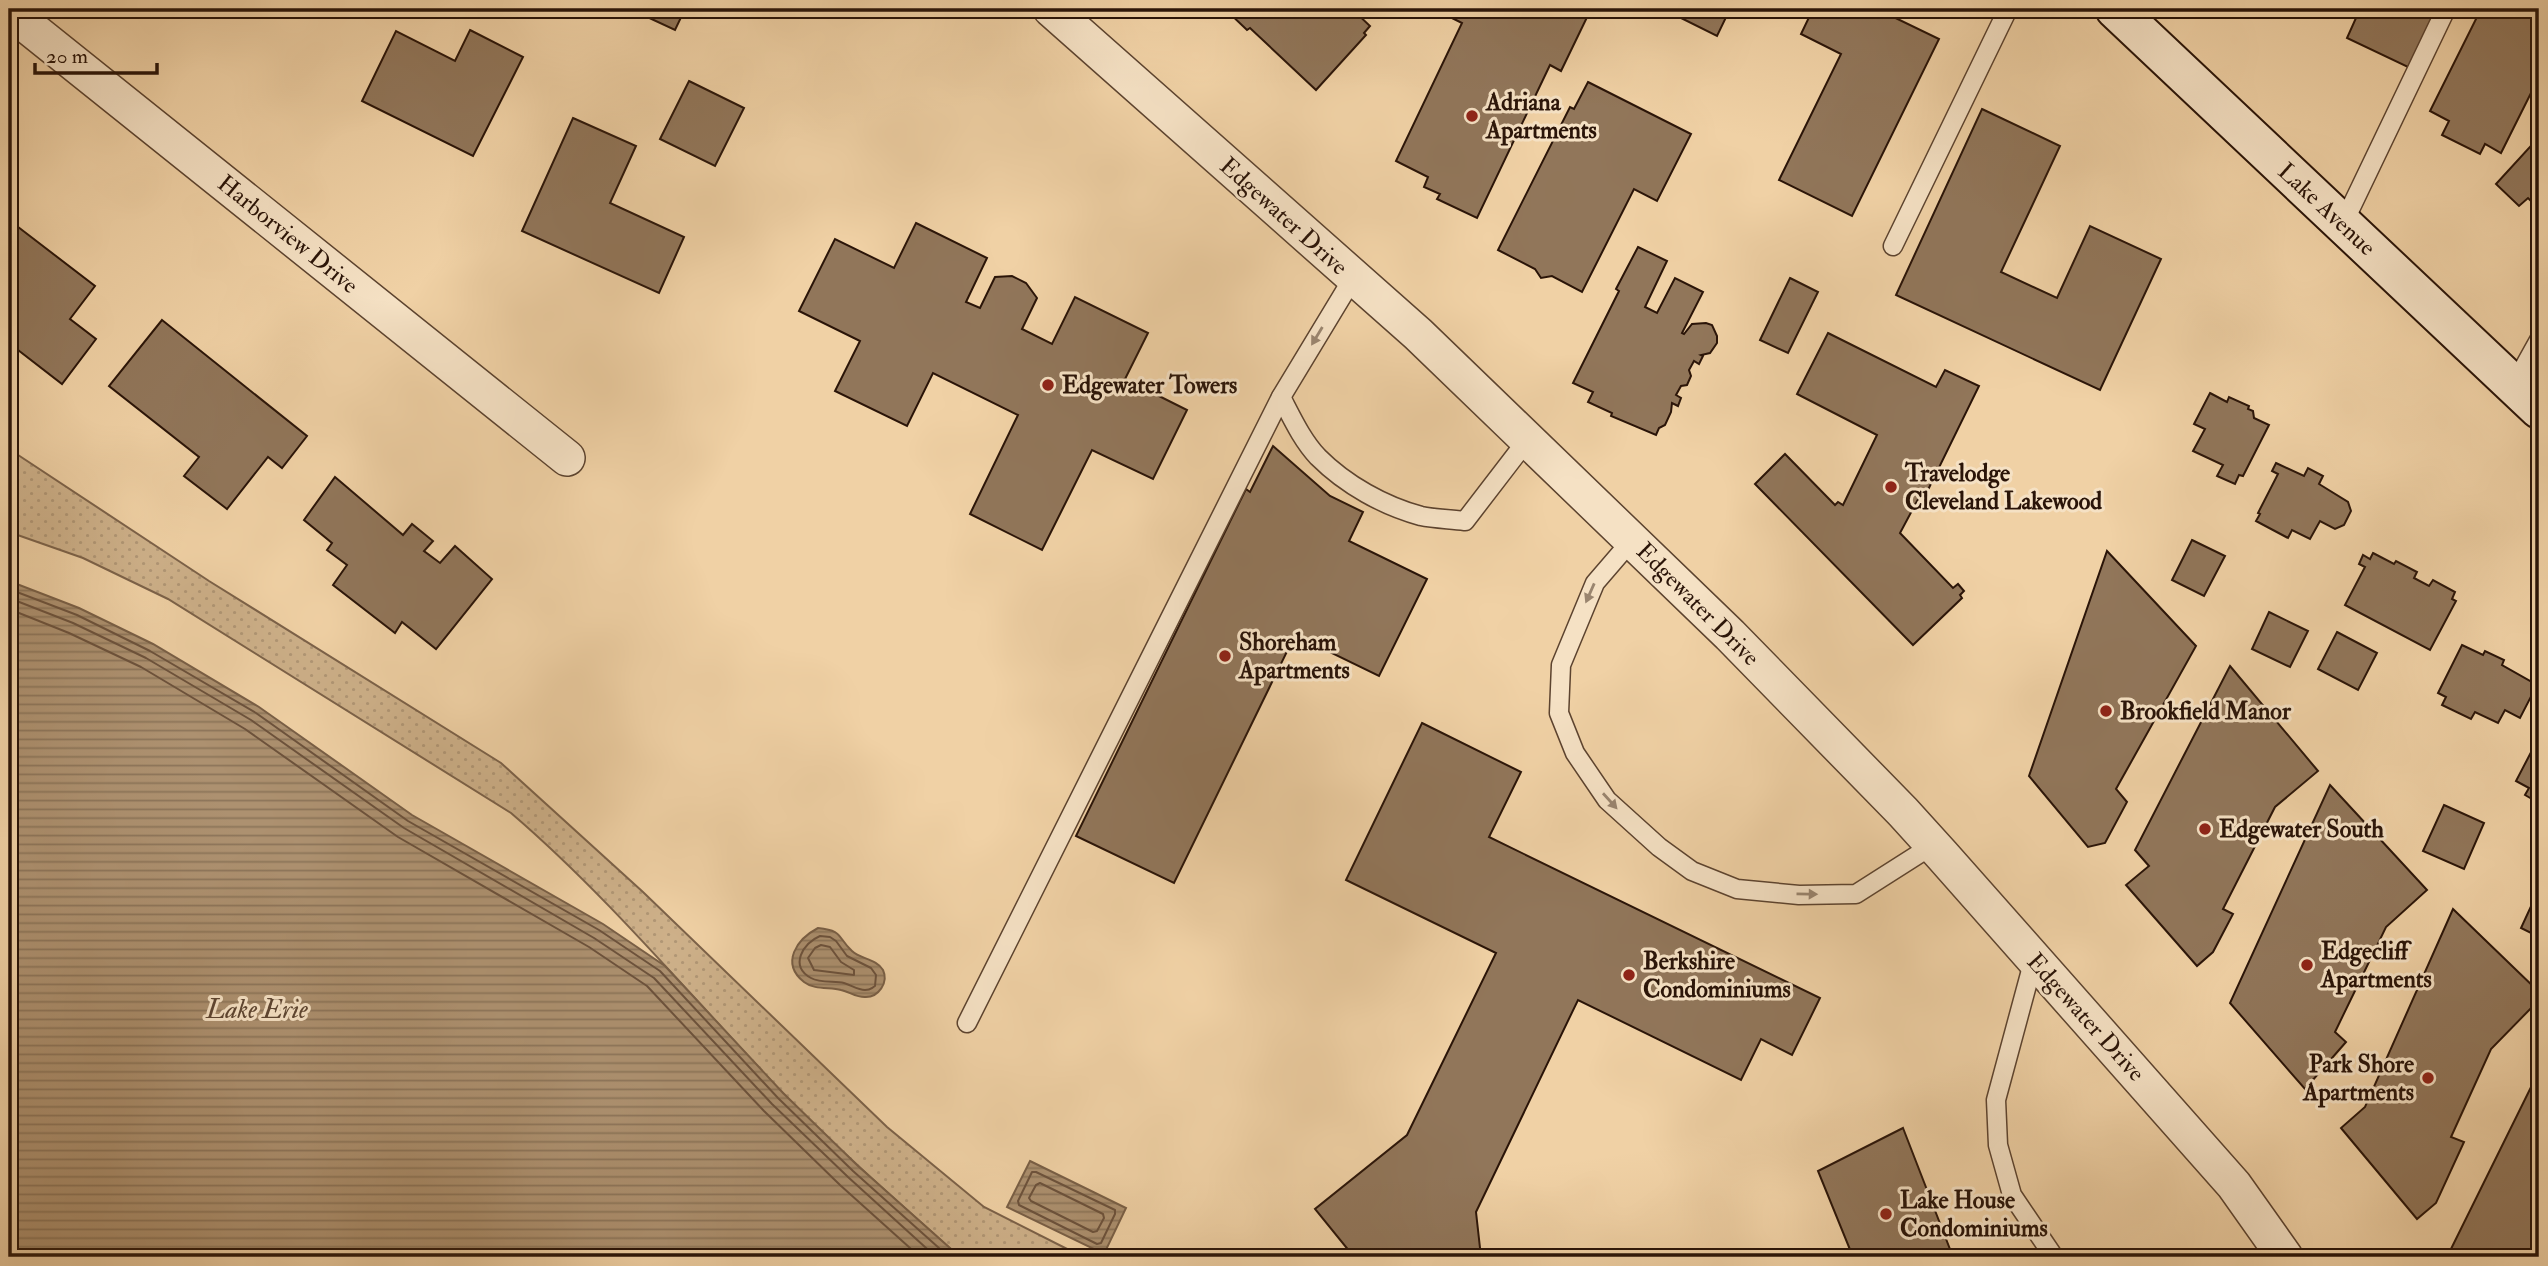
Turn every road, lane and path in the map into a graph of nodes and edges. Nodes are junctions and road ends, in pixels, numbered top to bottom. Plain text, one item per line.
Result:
1 (1051, 9) edge
2 (2008, 9) edge
3 (2115, 9) edge
4 (2446, 9) edge
5 (9, 11) edge
6 (2343, 224) junction
7 (1893, 246) dead end
8 (1353, 278) junction
9 (2539, 340) edge
10 (1280, 397) junction
11 (2526, 397) edge
12 (1528, 439) junction
13 (567, 458) dead end
14 (1632, 540) junction
15 (1933, 845) junction
16 (2034, 960) junction
17 (967, 1023) dead end
18 (2054, 1257) edge
19 (2284, 1257) edge

1 - 8 street, Edgewater Drive
2 - 7 lane
3 - 6 street, Lake Avenue
4 - 6 lane
5 - 13 street, Harborview Drive
6 - 11 street, Lake Avenue
8 -> 10 lane
8 - 12 street, Edgewater Drive
9 - 11 lane
10 - 12 lane
10 - 17 lane
12 - 14 street, Edgewater Drive
14 - 15 street, Edgewater Drive
14 -> 15 lane
15 - 16 street, Edgewater Drive
16 - 18 lane
16 - 19 street, Edgewater Drive

